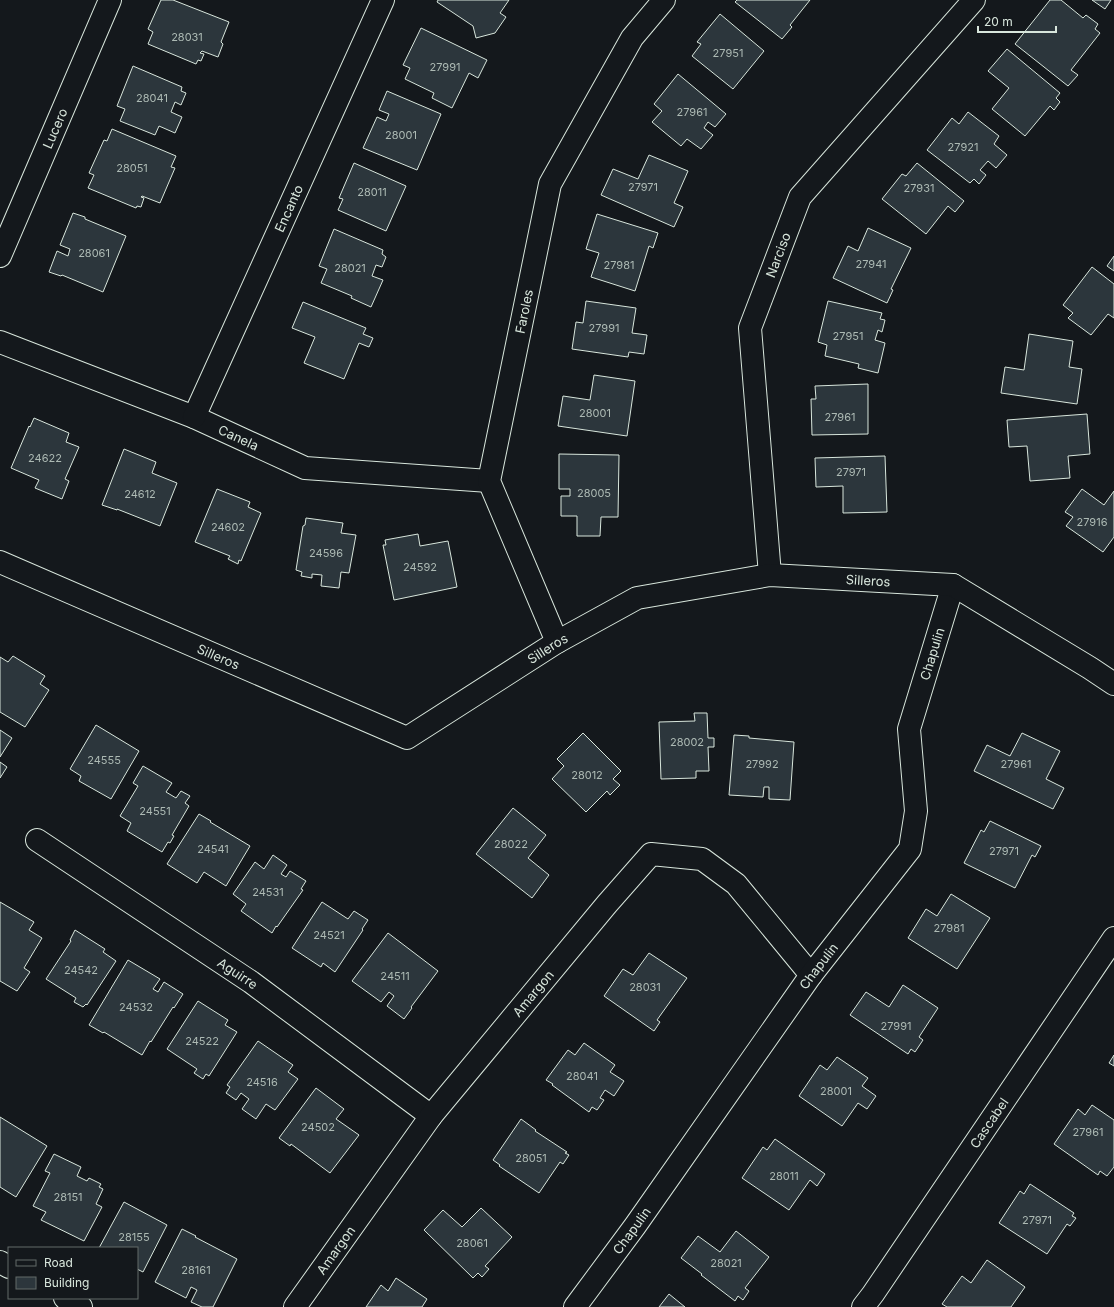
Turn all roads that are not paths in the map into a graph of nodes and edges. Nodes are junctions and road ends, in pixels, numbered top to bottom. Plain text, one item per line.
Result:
1 (110, 0) edge
2 (383, 0) edge
3 (664, 0) edge
4 (974, 0) edge
5 (0, 256) edge
6 (0, 342) edge
7 (194, 418) junction
8 (489, 481) junction
9 (0, 562) edge
10 (770, 575) junction
11 (953, 585) junction
12 (557, 642) junction
13 (1114, 684) edge
14 (37, 840) dead end
15 (1114, 938) edge
16 (811, 975) junction
17 (431, 1116) junction
18 (67, 1299) edge
19 (81, 1307) edge
20 (295, 1307) edge
21 (574, 1307) edge
22 (863, 1307) edge

1 - 5 street, Lucero
2 - 7 street, Encanto
3 - 8 street, Faroles
4 - 10 street, Narciso
6 - 7 street, Canela
7 - 8 street, Canela
8 - 12 street
9 - 12 street, Silleros
10 - 11 street, Silleros
10 - 12 street, Silleros
11 - 13 street, Silleros
11 - 16 street, Chapulin
14 - 17 street, Aguirre
15 - 22 street, Cascabel
16 - 17 street, Amargon
16 - 21 street, Chapulin
17 - 20 street, Amargon
18 - 19 street

